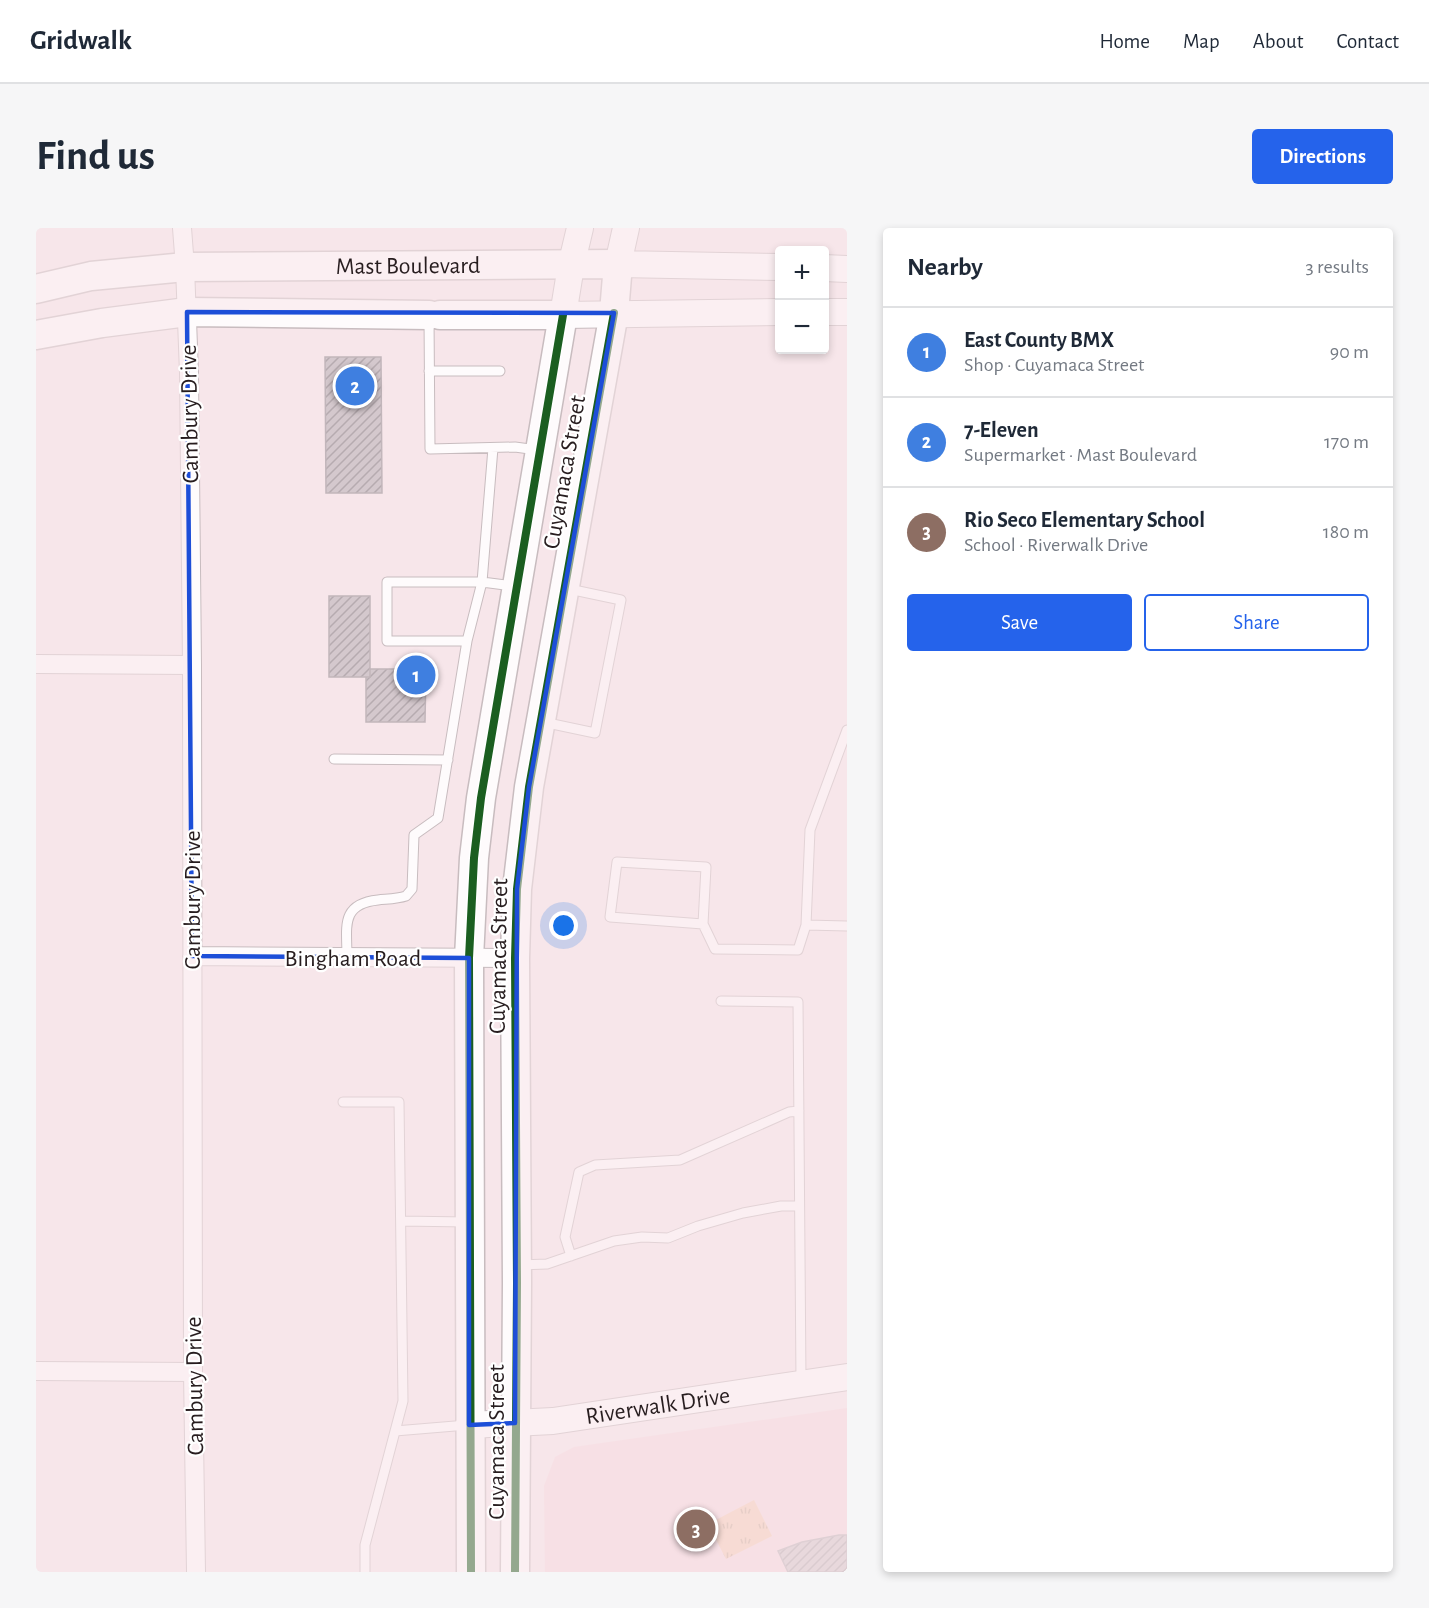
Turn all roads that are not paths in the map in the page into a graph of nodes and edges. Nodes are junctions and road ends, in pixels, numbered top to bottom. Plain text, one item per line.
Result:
1 (182, 228) edge
2 (580, 228) edge
3 (626, 228) edge
4 (618, 264) junction
5 (571, 266) junction
6 (185, 267) junction
7 (775, 267) edge
8 (829, 268) edge
9 (847, 268) edge
10 (36, 289) edge
11 (187, 312) junction
12 (775, 312) edge
13 (829, 312) edge
14 (847, 312) edge
15 (614, 313) junction
16 (434, 315) junction
17 (562, 315) junction
18 (36, 335) edge
19 (429, 371) junction
20 (500, 371) dead end
21 (493, 448) junction
22 (539, 451) junction
23 (482, 582) junction
24 (516, 586) junction
25 (564, 588) junction
26 (467, 641) junction
27 (36, 664) edge
28 (192, 665) junction
29 (540, 721) junction
30 (847, 730) edge
31 (334, 759) dead end
32 (448, 760) junction
33 (703, 924) junction
34 (806, 925) junction
35 (847, 926) edge
36 (192, 956) junction
37 (347, 957) junction
38 (469, 958) junction
39 (515, 958) junction
40 (721, 1001) dead end
41 (343, 1102) dead end
42 (799, 1110) junction
43 (799, 1206) junction
44 (401, 1221) junction
45 (469, 1222) junction
46 (571, 1256) junction
47 (517, 1265) junction
48 (36, 1371) edge
49 (193, 1372) junction
50 (847, 1377) edge
51 (801, 1384) junction
52 (516, 1423) junction
53 (469, 1425) junction
54 (395, 1431) junction
55 (196, 1572) edge
56 (365, 1572) edge
57 (471, 1572) edge
58 (515, 1572) edge

1 - 6 street, Cambury Drive
2 - 5 main road, Cuyamaca Street
3 - 4 main road, Cuyamaca Street
4 - 5 main road, Mast Boulevard
4 - 7 main road, Mast Boulevard
4 - 15 main road, Cuyamaca Street
5 - 6 main road, Mast Boulevard
5 - 17 main road, Cuyamaca Street
6 - 10 main road, Mast Boulevard
6 - 11 street, Cambury Drive
8 - 9 main road
11 - 16 main road, Mast Boulevard
11 - 18 main road, Mast Boulevard
11 - 28 street, Cambury Drive
12 - 15 main road, Mast Boulevard
13 - 14 main road
15 - 17 main road, Mast Boulevard
15 - 25 main road, Cuyamaca Street
16 - 17 main road, Mast Boulevard
16 - 19 lane
17 - 22 main road, Cuyamaca Street
19 - 20 lane
19 - 21 lane
21 - 22 lane
21 - 23 lane
22 - 24 main road, Cuyamaca Street
23 - 24 lane
23 - 26 lane
23 - 26 lane
24 - 38 main road, Cuyamaca Street
25 - 29 main road, Cuyamaca Street
25 - 29 lane
26 - 32 lane
27 - 28 street
28 - 36 street, Cambury Drive
29 - 39 main road, Cuyamaca Street
30 - 34 lane
31 - 32 lane
32 - 37 lane
33 - 33 lane
33 - 34 lane
34 - 35 lane
36 - 37 street, Bingham Road
36 - 49 street, Cambury Drive
37 - 38 street, Bingham Road
38 - 39 street, Bingham Road
38 - 45 main road, Cuyamaca Street
39 - 47 main road, Cuyamaca Street
40 - 42 lane
41 - 44 lane
42 - 43 lane
42 - 46 lane
43 - 46 lane
43 - 51 lane
44 - 45 lane
44 - 54 lane
45 - 53 main road, Cuyamaca Street
46 - 47 lane
47 - 52 main road, Cuyamaca Street
48 - 49 street
49 - 55 street, Cambury Drive
50 - 51 main road, Riverwalk Drive
51 - 52 main road, Riverwalk Drive
52 - 53 main road, Riverwalk Drive
52 - 58 main road, Cuyamaca Street
53 - 54 lane
53 - 57 main road, Cuyamaca Street
54 - 56 lane

